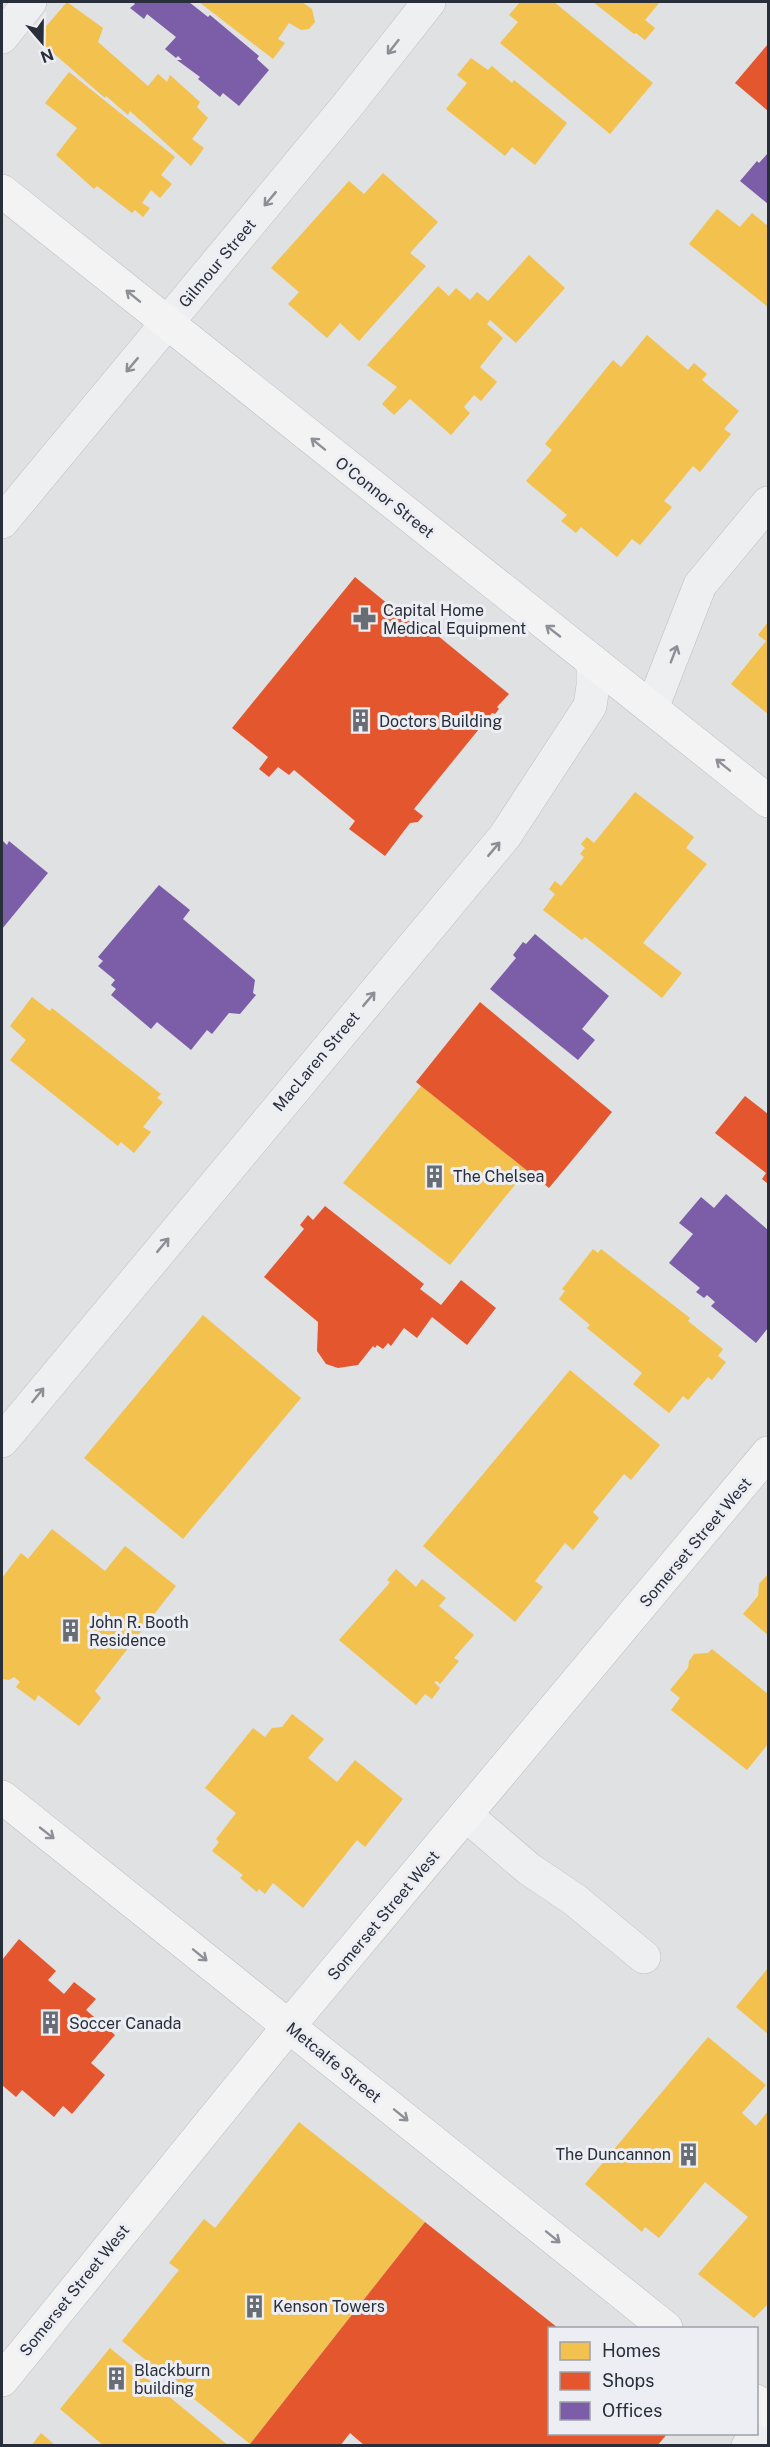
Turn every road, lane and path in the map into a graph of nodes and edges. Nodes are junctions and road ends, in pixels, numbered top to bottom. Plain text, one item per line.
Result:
1 (30, 2) edge
2 (429, 2) edge
3 (2, 37) edge
4 (2, 191) edge
5 (167, 323) junction
6 (768, 503) edge
7 (2, 522) edge
8 (593, 662) junction
9 (652, 708) junction
10 (768, 801) edge
11 (2, 1441) edge
12 (768, 1454) edge
13 (2, 1797) edge
14 (466, 1815) junction
15 (644, 1957) dead end
16 (289, 2026) junction
17 (665, 2327) edge
18 (2, 2380) edge
19 (768, 2422) edge
20 (758, 2434) edge

1 - 3 street
2 -> 5 street, Gilmour Street
5 -> 4 main road, O'Connor Street
5 -> 7 street, Gilmour Street
8 -> 5 main road, O'Connor Street
9 -> 6 street
8 - 9 main road, O'Connor Street
11 -> 8 street, MacLaren Street
10 -> 9 main road, O'Connor Street
12 - 14 main road, Somerset Street West
13 -> 16 main road, Metcalfe Street
14 - 15 street
14 - 16 main road, Somerset Street West
16 -> 17 main road, Metcalfe Street
16 - 18 main road, Somerset Street West
19 - 20 street

